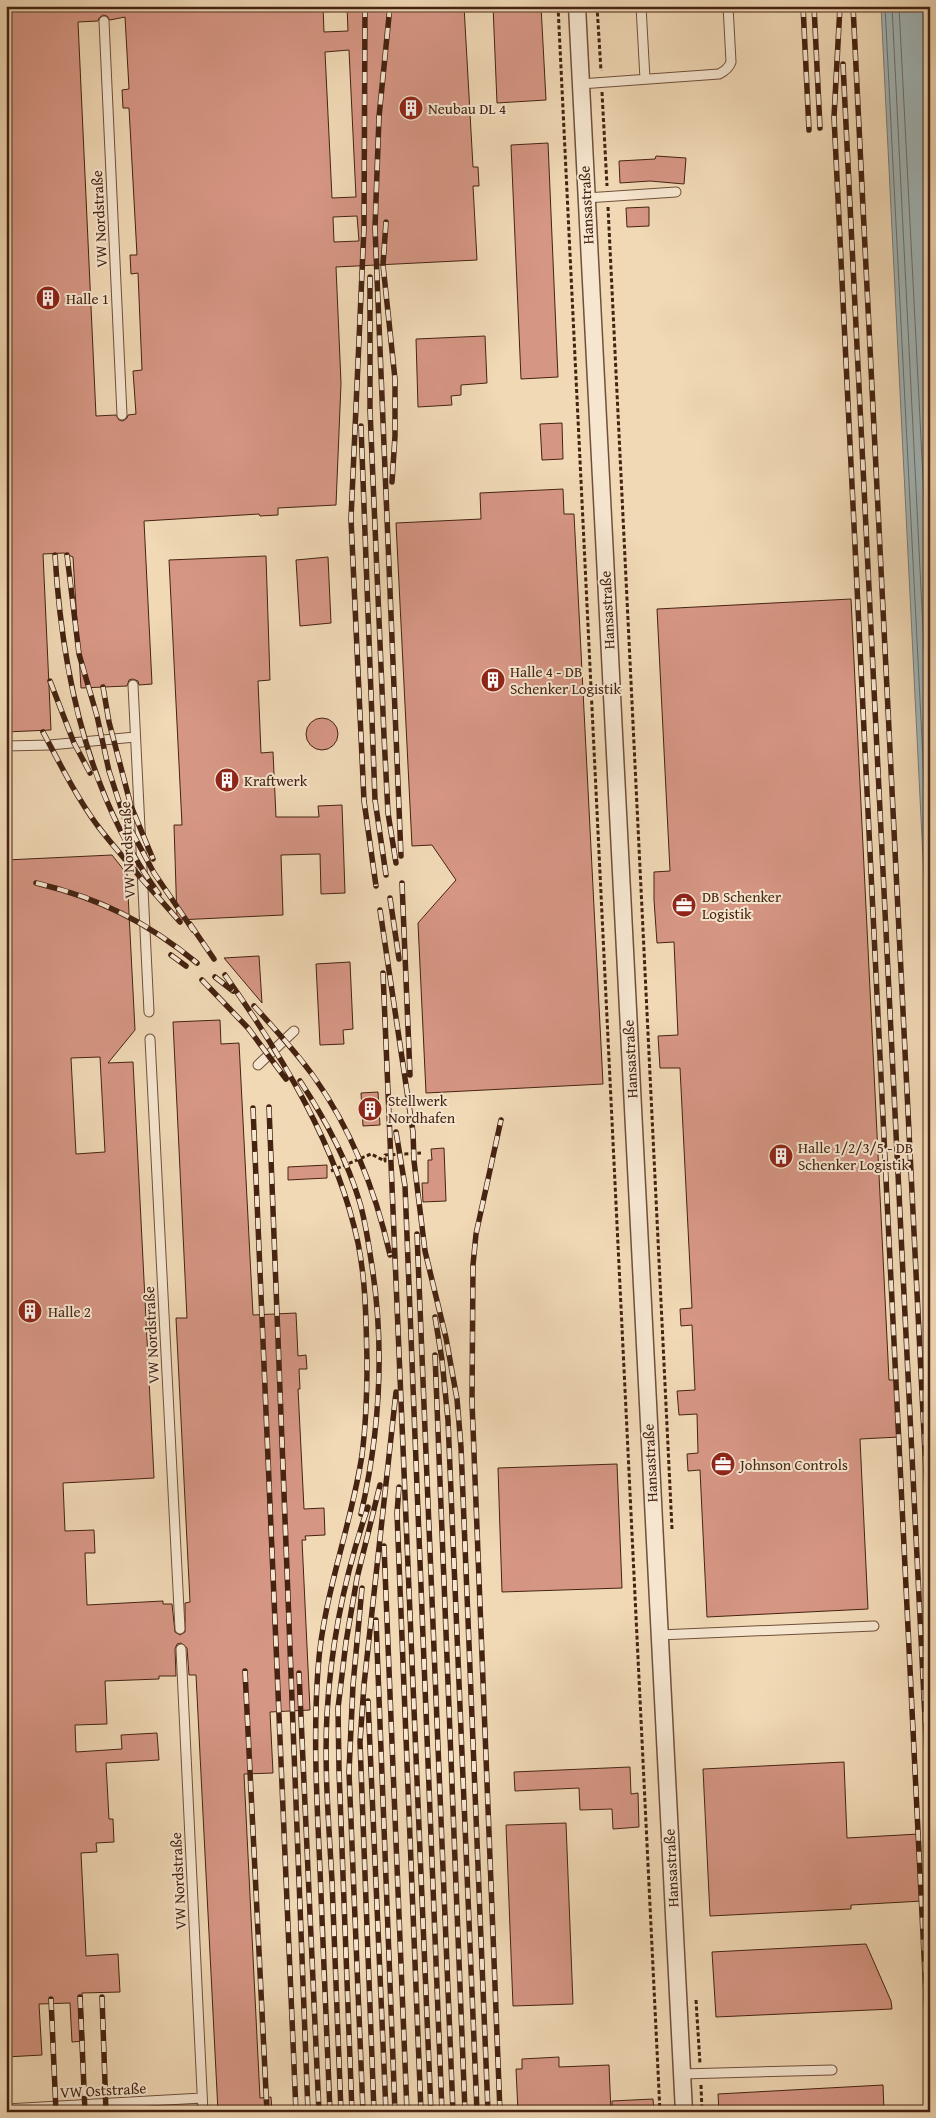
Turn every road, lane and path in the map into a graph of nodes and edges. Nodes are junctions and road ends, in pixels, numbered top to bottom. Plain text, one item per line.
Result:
1 (558, 6) edge
2 (576, 6) edge
3 (597, 6) edge
4 (641, 6) edge
5 (728, 6) edge
6 (104, 21) dead end
7 (644, 79) junction
8 (602, 83) junction
9 (580, 84) junction
10 (676, 192) dead end
11 (608, 196) junction
12 (586, 198) junction
13 (122, 415) dead end
14 (133, 686) dead end
15 (135, 737) junction
16 (6, 746) edge
17 (149, 1012) dead end
18 (294, 1031) dead end
19 (150, 1039) dead end
20 (258, 1065) dead end
21 (421, 1153) dead end
22 (331, 1171) dead end
23 (672, 1536) dead end
24 (874, 1626) dead end
25 (180, 1629) dead end
26 (659, 1635) junction
27 (181, 1649) dead end
28 (696, 1999) dead end
29 (832, 2070) dead end
30 (682, 2074) junction
31 (700, 2074) junction
32 (202, 2098) junction
33 (6, 2109) edge
34 (202, 2112) edge
35 (660, 2112) edge
36 (684, 2112) edge
37 (702, 2112) edge

1 - 35 path
2 - 9 street, Hansastraße
3 - 8 path
4 - 7 lane
5 - 7 lane
6 - 13 lane, VW Nordstraße
7 - 8 lane
8 - 9 lane
8 - 11 path
9 - 12 street, Hansastraße
10 - 11 lane
11 - 12 lane
11 - 23 path
12 - 26 street, Hansastraße
14 - 15 lane, VW Nordstraße
15 - 16 lane
15 - 17 lane, VW Nordstraße
18 - 20 lane
19 - 25 lane, VW Nordstraße
21 - 22 path
24 - 26 lane
26 - 30 street, Hansastraße
27 - 32 lane, VW Nordstraße
28 - 31 path
29 - 31 lane
30 - 31 lane
30 - 36 street, Hansastraße
31 - 37 path
32 - 33 lane, VW Oststraße
32 - 34 lane, VW Nordstraße

